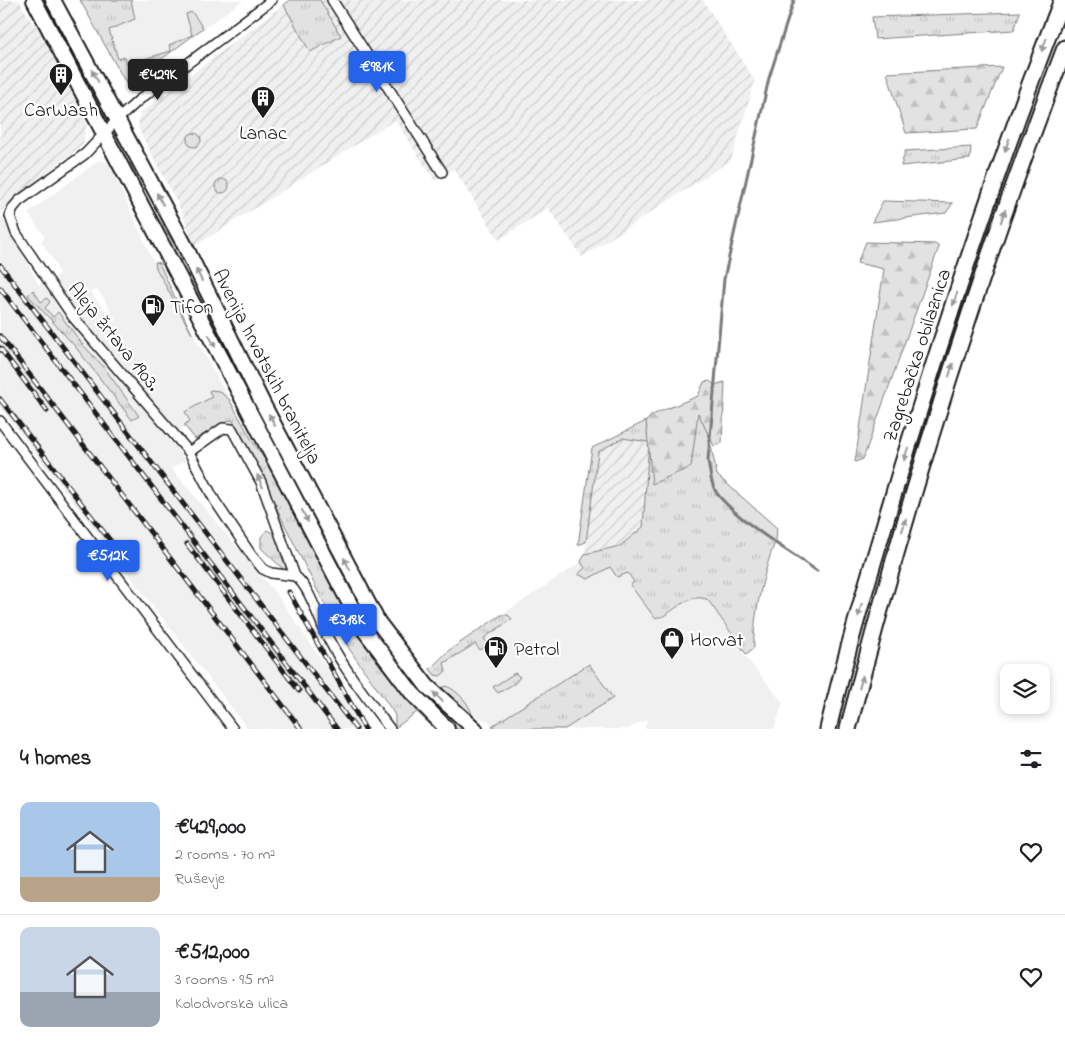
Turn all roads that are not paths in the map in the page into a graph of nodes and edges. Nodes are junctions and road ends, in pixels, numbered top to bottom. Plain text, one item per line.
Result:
1 (34, 0) edge
2 (53, 0) edge
3 (272, 0) edge
4 (332, 0) edge
5 (1062, 0) edge
6 (1065, 48) edge
7 (118, 119) junction
8 (105, 132) junction
9 (442, 172) dead end
10 (0, 421) edge
11 (189, 452) junction
12 (295, 576) junction
13 (233, 729) edge
14 (390, 729) edge
15 (447, 729) edge
16 (475, 729) edge
17 (828, 729) edge
18 (848, 729) edge

1 - 8 main road, Avenija hrvatskih branitelja
7 -> 2 main road, Avenija hrvatskih branitelja
3 - 7 street, Aleja žrtava 1903.
4 - 9 street
5 -> 17 highway, Zagrebačka obilaznica
18 -> 6 highway, Zagrebačka obilaznica
7 - 8 street, Aleja žrtava 1903.
16 -> 7 main road, Avenija hrvatskih branitelja
8 - 11 street, Aleja žrtava 1903.
8 -> 15 main road, Avenija hrvatskih branitelja
10 - 13 street
11 - 12 street, Aleja žrtava 1903.
12 -> 11 street
12 - 14 street

